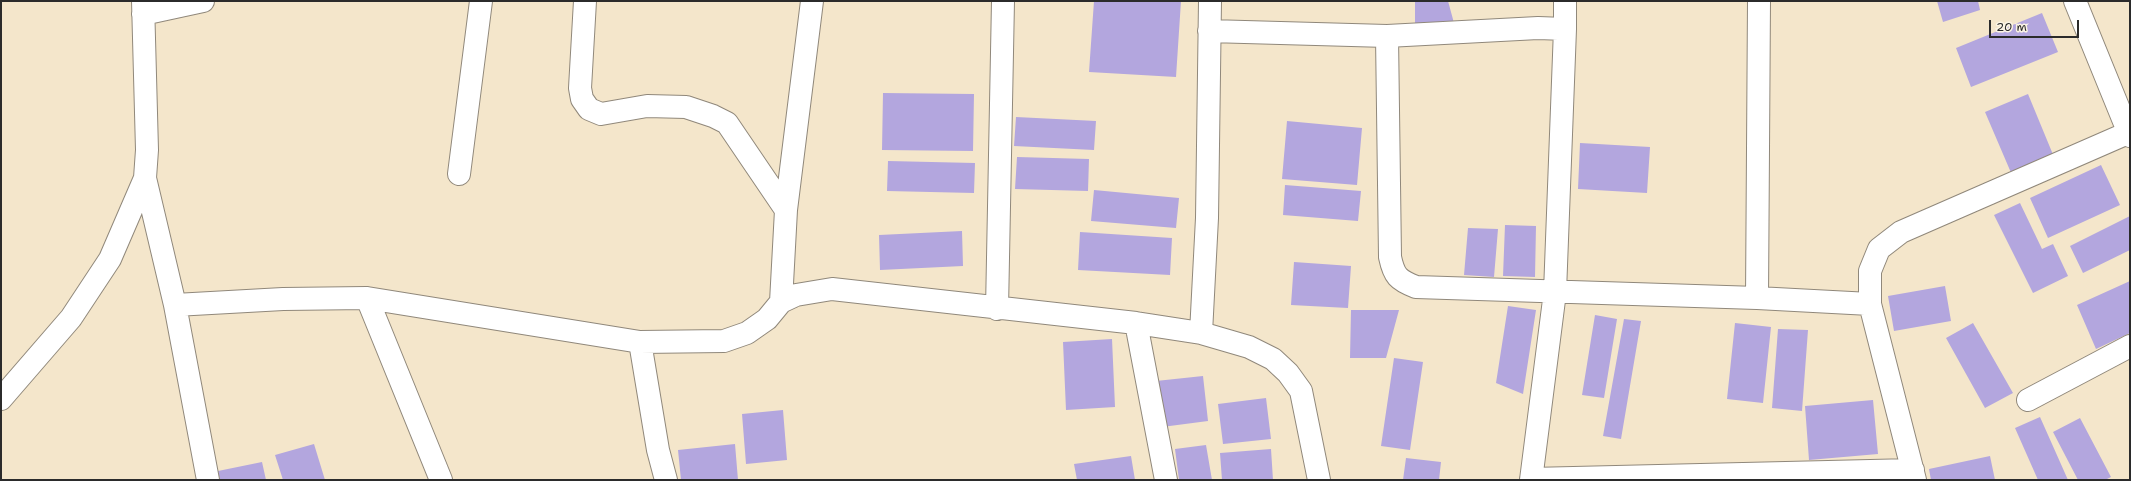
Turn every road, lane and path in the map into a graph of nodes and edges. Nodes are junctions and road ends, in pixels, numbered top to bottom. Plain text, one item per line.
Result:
1 (203, 1) edge
2 (481, 1) edge
3 (585, 1) edge
4 (812, 1) edge
5 (1004, 1) edge
6 (1210, 1) edge
7 (1565, 1) edge
8 (1759, 1) edge
9 (2075, 1) edge
10 (143, 8) edge
11 (1565, 29) junction
12 (1209, 31) junction
13 (1387, 36) junction
14 (2129, 133) edge
15 (459, 174) dead end
16 (145, 178) junction
17 (786, 210) junction
18 (1555, 292) junction
19 (367, 298) junction
20 (1758, 298) junction
21 (781, 302) junction
22 (1870, 304) junction
23 (175, 305) junction
24 (997, 309) junction
25 (1136, 323) junction
26 (1201, 333) junction
27 (640, 342) junction
28 (2130, 346) edge
29 (1, 400) edge
30 (2028, 400) dead end
31 (1914, 475) edge
32 (208, 480) edge
33 (441, 480) edge
34 (666, 480) edge
35 (1166, 480) edge
36 (1319, 480) edge
37 (1531, 480) edge

1 - 10 street
2 - 15 street
3 - 17 street
4 - 17 street
5 - 24 street
6 - 12 street
7 - 11 street
8 - 20 street
9 - 14 street
10 - 16 street
11 - 13 street
11 - 18 street
12 - 13 street
12 - 26 street
13 - 18 street
14 - 22 street
16 - 23 street
16 - 29 street
17 - 21 street
18 - 20 street
18 - 37 street
19 - 23 street
19 - 27 street
19 - 33 street
20 - 22 street
21 - 24 street
21 - 27 street
22 - 31 street
23 - 32 street
24 - 25 street
25 - 26 street
25 - 35 street
26 - 36 street
27 - 34 street
28 - 30 street
31 - 37 street

